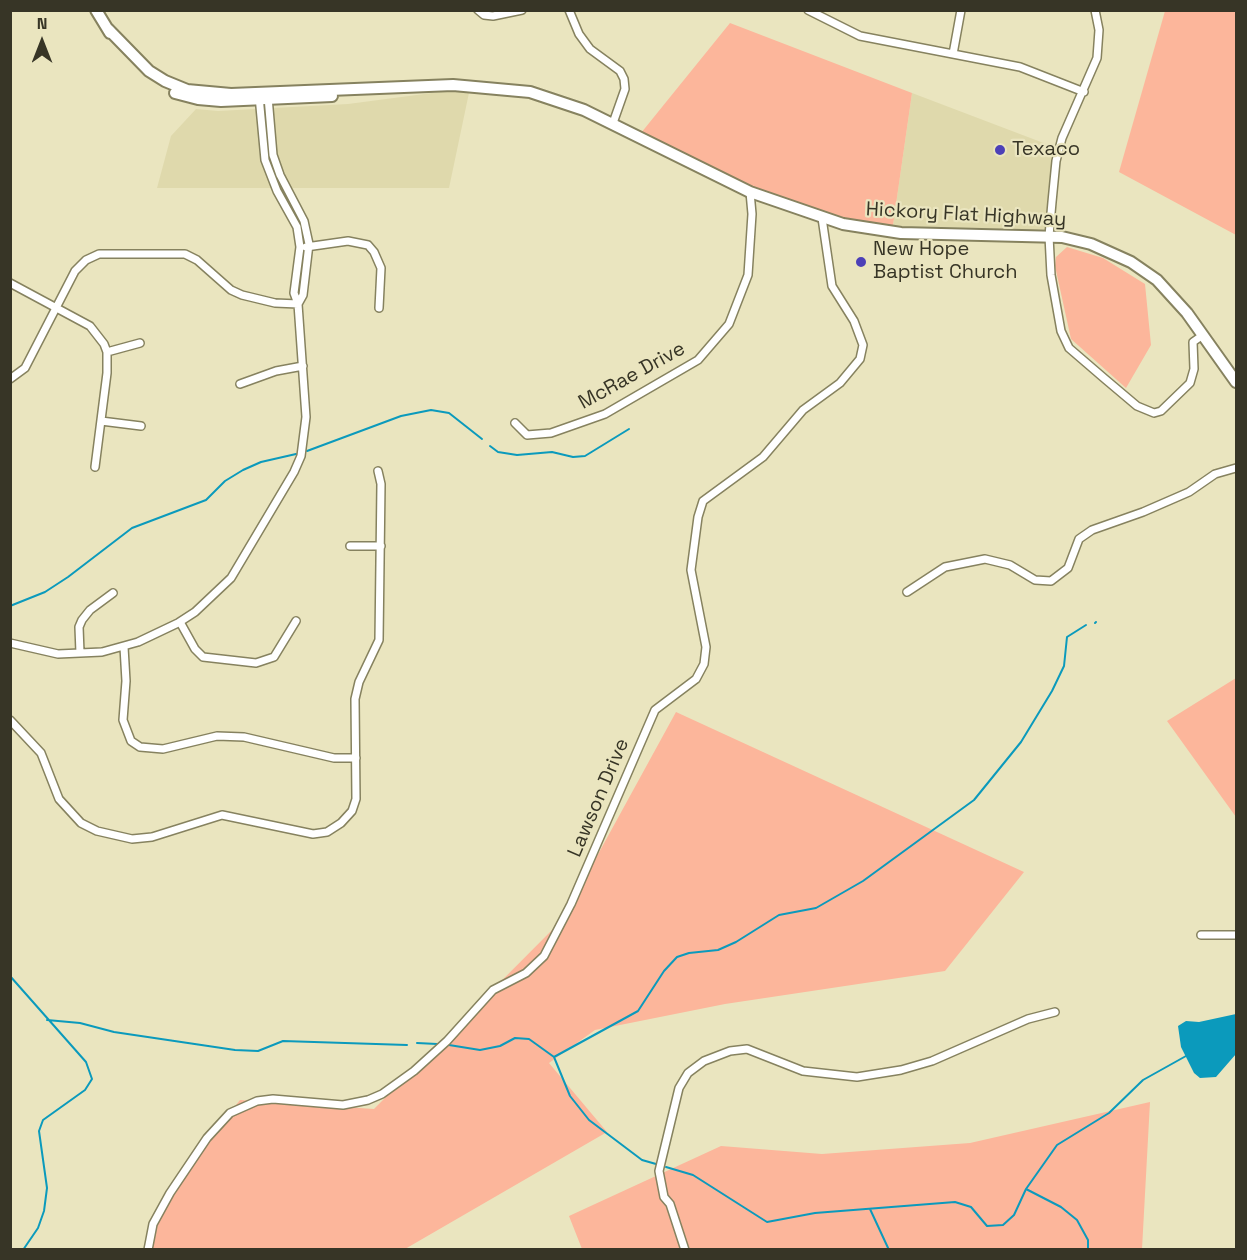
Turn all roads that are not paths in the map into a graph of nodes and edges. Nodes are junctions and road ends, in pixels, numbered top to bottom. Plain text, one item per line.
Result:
1 (96, 10) edge
2 (478, 10) edge
3 (522, 10) edge
4 (569, 10) edge
5 (808, 10) edge
6 (961, 10) edge
7 (1095, 10) edge
8 (953, 54) junction
9 (1084, 92) junction
10 (263, 97) junction
11 (613, 123) junction
12 (750, 192) junction
13 (822, 218) junction
14 (1049, 236) junction
15 (300, 247) junction
16 (309, 247) junction
17 (10, 284) edge
18 (298, 304) junction
19 (55, 307) junction
20 (380, 308) dead end
21 (1203, 335) junction
22 (140, 343) dead end
23 (107, 352) junction
24 (303, 366) junction
25 (10, 379) edge
26 (1236, 382) edge
27 (240, 384) dead end
28 (101, 421) junction
29 (514, 423) dead end
30 (141, 426) dead end
31 (95, 467) dead end
32 (1236, 468) edge
33 (378, 471) dead end
34 (350, 546) dead end
35 (381, 546) junction
36 (907, 592) dead end
37 (113, 593) dead end
38 (296, 621) dead end
39 (180, 622) junction
40 (10, 644) edge
41 (124, 646) junction
42 (80, 654) junction
43 (10, 720) edge
44 (356, 758) junction
45 (1201, 935) dead end
46 (1236, 935) edge
47 (1055, 1012) dead end
48 (148, 1250) edge
49 (685, 1250) edge

1 - 10 main road, Hickory Flat Highway
2 - 3 street
4 - 11 street
5 - 8 street
6 - 8 street
7 - 9 street
8 - 9 street
9 - 14 street
10 - 11 main road, Hickory Flat Highway
10 - 15 street
10 - 16 street
11 - 12 main road, Hickory Flat Highway
12 - 13 main road, Hickory Flat Highway
12 - 29 street, McRae Drive
13 - 14 main road, Hickory Flat Highway
13 - 48 street, Lawson Drive
14 - 21 main road, Hickory Flat Highway
14 - 21 street
15 - 16 street
15 - 18 street
16 - 18 street
16 - 20 street
17 - 19 street
18 - 19 street
18 - 24 street
19 - 23 street
19 - 25 street
21 - 26 main road, Hickory Flat Highway
22 - 23 street
23 - 28 street
24 - 27 street
24 - 39 street
28 - 30 street
28 - 31 street
32 - 36 street
33 - 35 street
34 - 35 street
35 - 44 street
37 - 42 street
38 - 39 street
39 - 41 street
40 - 42 street
41 - 42 street
41 - 44 street
43 - 44 street
45 - 46 street
47 - 49 street

